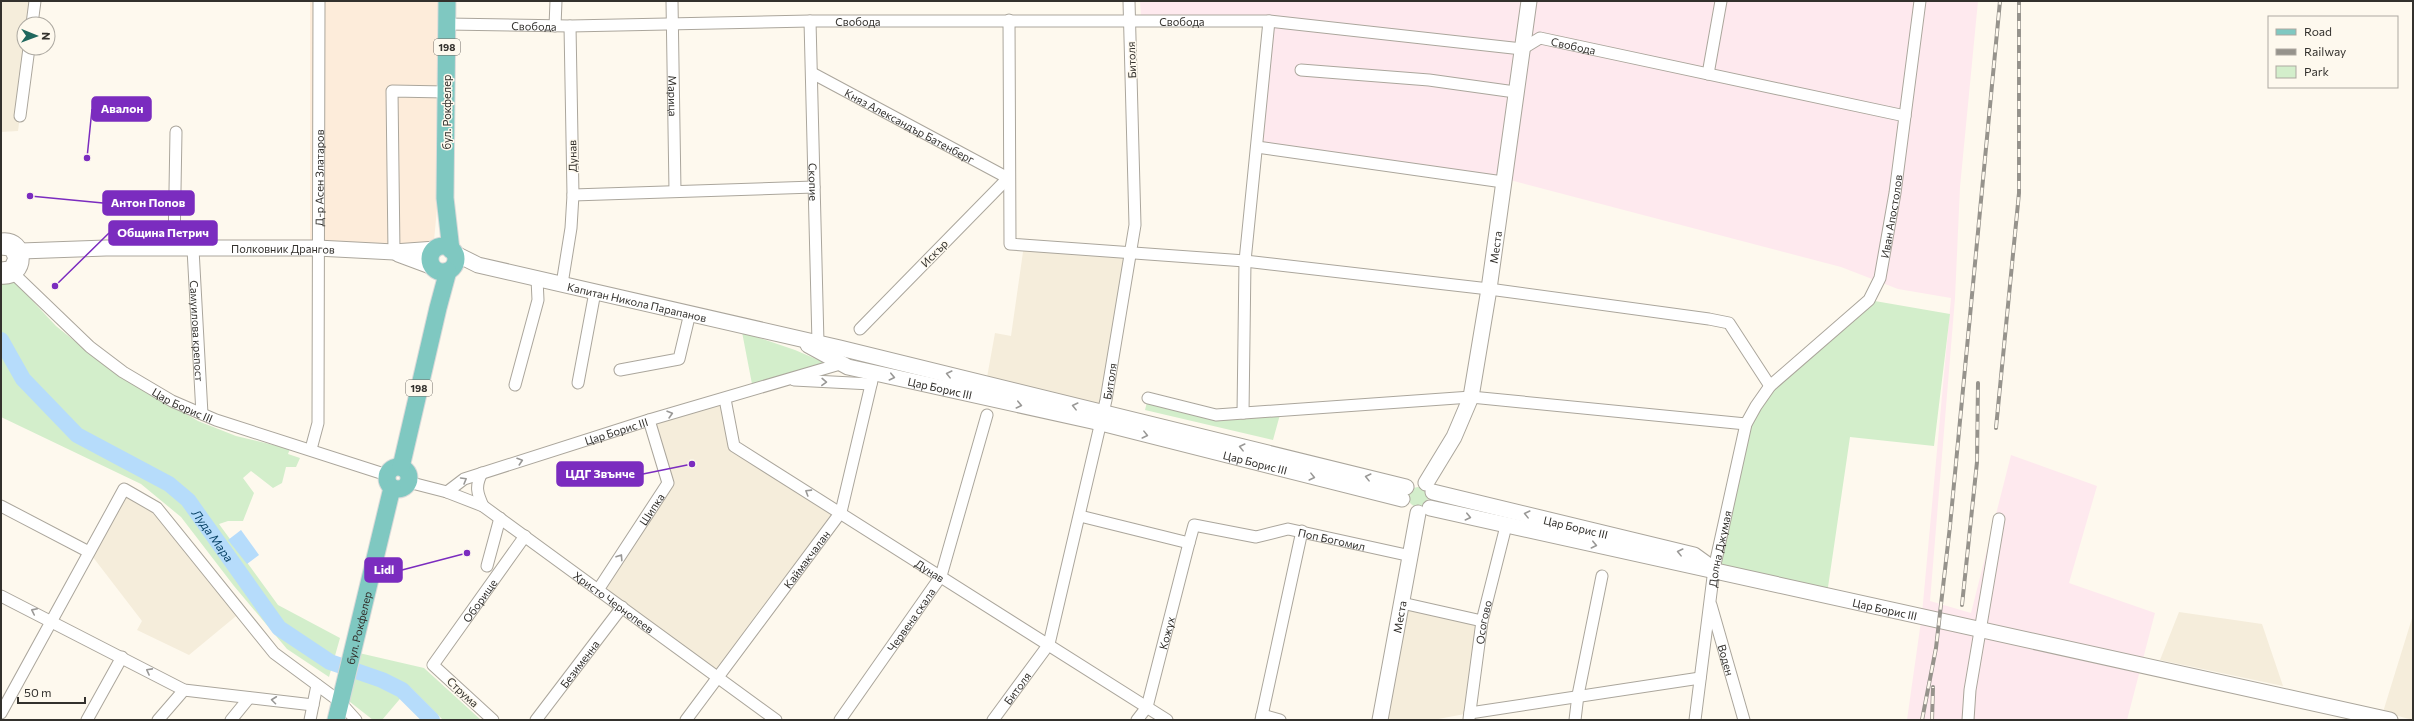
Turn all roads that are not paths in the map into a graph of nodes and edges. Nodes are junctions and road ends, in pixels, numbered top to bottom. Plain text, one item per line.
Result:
1 (35, 1) edge
2 (319, 1) edge
3 (447, 1) edge
4 (556, 1) edge
5 (672, 1) edge
6 (1129, 1) edge
7 (1528, 1) edge
8 (1721, 1) edge
9 (1920, 1) edge
10 (33, 16) edge
11 (1009, 20) junction
12 (1130, 20) junction
13 (810, 21) junction
14 (1269, 21) junction
15 (447, 24) junction
16 (672, 24) junction
17 (555, 26) junction
18 (570, 26) junction
19 (1522, 49) junction
20 (28, 56) edge
21 (1301, 70) dead end
22 (812, 73) junction
23 (1708, 74) junction
24 (446, 92) junction
25 (1515, 92) junction
26 (20, 116) dead end
27 (1905, 116) junction
28 (176, 132) dead end
29 (1257, 148) junction
30 (1008, 178) junction
31 (1503, 182) junction
32 (814, 187) junction
33 (675, 191) junction
34 (573, 195) junction
35 (1, 241) edge
36 (174, 248) junction
37 (317, 248) junction
38 (1, 249) edge
39 (193, 249) junction
40 (1132, 251) junction
41 (394, 252) junction
42 (444, 259) junction
43 (1245, 261) junction
44 (12, 266) edge
45 (537, 279) junction
46 (562, 284) junction
47 (1489, 289) junction
48 (595, 292) junction
49 (690, 313) junction
50 (860, 328) dead end
51 (797, 338) junction
52 (818, 343) junction
53 (853, 351) junction
54 (844, 366) junction
55 (620, 370) dead end
56 (872, 378) junction
57 (785, 380) junction
58 (578, 383) dead end
59 (515, 385) dead end
60 (1770, 386) junction
61 (1471, 397) junction
62 (725, 398) junction
63 (1148, 398) dead end
64 (1243, 413) junction
65 (202, 414) junction
66 (987, 415) dead end
67 (1102, 418) junction
68 (649, 420) junction
69 (1746, 424) junction
70 (311, 450) junction
71 (482, 473) junction
72 (397, 478) junction
73 (1430, 487) junction
74 (447, 492) junction
75 (1404, 493) junction
76 (1, 506) edge
77 (483, 506) junction
78 (1424, 510) junction
79 (841, 512) junction
80 (1080, 516) junction
81 (500, 518) junction
82 (1999, 519) dead end
83 (1506, 526) junction
84 (1302, 531) junction
85 (525, 536) junction
86 (1189, 543) junction
87 (89, 552) junction
88 (1411, 556) junction
89 (487, 566) dead end
90 (1714, 569) junction
91 (941, 576) junction
92 (1602, 576) dead end
93 (598, 590) junction
94 (1, 596) edge
95 (1710, 600) junction
96 (1402, 603) junction
97 (622, 607) junction
98 (51, 620) junction
99 (1482, 622) junction
100 (1981, 629) junction
101 (1049, 644) junction
102 (122, 657) junction
103 (433, 665) joint
104 (717, 677) junction
105 (1700, 678) junction
106 (317, 685) junction
107 (184, 690) junction
108 (1578, 695) junction
109 (249, 698) junction
110 (339, 701) junction
111 (313, 705) junction
112 (1147, 707) junction
113 (1, 713) edge
114 (1470, 717) edge
115 (1262, 718) edge
116 (87, 720) edge
117 (158, 720) edge
118 (231, 720) edge
119 (310, 720) edge
120 (336, 720) edge
121 (356, 720) edge
122 (493, 720) edge
123 (536, 720) edge
124 (686, 720) edge
125 (776, 720) edge
126 (840, 720) edge
127 (993, 720) edge
128 (1138, 720) edge
129 (1168, 720) edge
130 (1280, 720) edge
131 (1380, 720) edge
132 (1575, 720) edge
133 (1695, 720) edge
134 (1744, 720) edge
135 (1968, 720) edge
136 (2390, 720) edge

1 - 10 street
2 - 37 street, Д-р Асен Златаров
3 - 15 main road, бул. Рокфелер / 198
4 - 17 street
5 - 16 street, Марица
6 - 12 street, Битоля
7 - 19 main road, Места
8 - 23 street
9 - 27 street, Иван Апостолов
11 - 12 street, Свобода
11 - 13 street, Свобода
11 - 30 street
12 - 14 street, Свобода
12 - 40 street, Битоля
13 - 16 street, Свобода
13 - 22 street, Скопие
14 - 19 street, Свобода
14 - 29 street
15 - 17 street, Свобода
15 - 24 main road, бул. Рокфелер / 198
16 - 18 street, Свобода
16 - 33 street, Марица
17 - 18 street, Свобода
18 - 34 street, Дунав
19 - 23 street, Свобода
19 - 25 main road, Места
20 - 26 street
21 - 25 street
22 - 30 street, Княз Александър Батенберг
22 - 32 street, Скопие
23 - 27 street, Свобода
24 - 41 street
24 - 42 main road, бул. Рокфелер / 198
25 - 31 main road, Места
27 - 60 street, Иван Апостолов
28 - 36 street
29 - 31 street
29 - 43 street
30 - 40 street
30 - 50 street, Искър
31 - 47 main road, Места
32 - 33 street
32 - 52 street, Скопие
33 - 34 street
34 - 46 street, Дунав
35 - 44 main road
36 - 39 main road, Полковник Дрангов
36 - 44 main road, Полковник Дрангов
37 - 39 main road, Полковник Дрангов
37 - 41 main road, Полковник Дрангов
37 - 70 street, Д-р Асен Златаров
38 - 44 street
39 - 65 street, Самуилова крепост
40 - 43 street
40 - 67 street, Битоля
41 - 42 main road, Полковник Дрангов
42 - 45 main road, Капитан Никола Парапанов
42 - 72 main road, бул. Рокфелер / 198
43 - 47 street
43 - 64 street
44 - 65 street, Цар Борис III
45 - 46 main road, Капитан Никола Парапанов
45 - 59 street
46 - 48 main road, Капитан Никола Парапанов
47 - 60 street
47 - 61 main road, Места
48 - 49 main road, Капитан Никола Парапанов
48 - 58 street
49 - 51 main road, Капитан Никола Парапанов
49 - 55 street
51 - 52 main road, Капитан Никола Парапанов
51 - 54 main road, Капитан Никола Парапанов
52 - 53 main road, Капитан Никола Парапанов
53 - 54 main road
67 -> 53 main road, Цар Борис III
54 - 56 main road, Цар Борис III
54 - 57 street, Цар Борис III
57 -> 56 street
56 -> 67 main road, Цар Борис III
56 - 79 street, Каймакчалан
57 - 62 street, Цар Борис III
60 - 69 street, Долна Джумая
61 - 64 street
61 - 69 street
61 - 73 main road, Места
68 -> 62 street, Цар Борис III
79 -> 62 street, Дунав
63 - 64 street
65 - 70 street, Цар Борис III
66 - 91 street, Червена скала
67 - 75 main road, Цар Борис III
67 - 80 street, Битоля
71 -> 68 street, Цар Борис III
93 -> 68 street, Шипка
69 - 90 street, Долна Джумая
70 - 72 street, Цар Борис III
74 -> 71 street, Цар Борис III
71 - 77 street
72 - 74 street, Цар Борис III
72 - 110 main road, бул. Рокфелер / 198
73 - 75 main road
73 - 78 main road
90 -> 73 main road, Цар Борис III
74 - 77 street, Христо Чернопеев
75 - 78 main road
76 - 87 street
77 - 81 street, Христо Чернопеев
78 -> 83 main road, Цар Борис III
78 - 88 main road, Места
79 - 91 street, Дунав
79 - 104 street, Каймакчалан
80 - 86 street
80 - 101 street, Битоля
81 - 85 street, Христо Чернопеев
81 - 89 street
82 - 100 street
83 -> 90 main road, Цар Борис III
83 - 99 street, Осогово
84 - 86 street, Поп Богомил
84 - 88 street, Поп Богомил
84 - 115 street
85 - 93 street, Христо Чернопеев
85 - 103 street, Оборище
86 - 112 street, Кожух
87 - 98 street
87 - 106 street
88 - 96 main road, Места
90 - 95 street, Долна Джумая
90 - 100 main road, Цар Борис III
91 - 101 street, Дунав
91 - 126 street, Червена скала
92 - 108 street
93 - 97 street, Христо Чернопеев
98 -> 94 street
95 - 105 street, Долна Джумая
95 - 134 street, Воден
96 - 99 street
96 - 131 main road, Места
97 - 104 street, Христо Чернопеев
97 - 123 street, Безименна
98 - 102 street
98 - 113 street
99 - 114 street, Осогово
100 - 135 street
100 - 136 main road, Цар Борис III
101 - 112 street, Дунав
101 - 127 street, Битоля
107 -> 102 street
102 - 116 street
103 - 122 street, Струма
104 - 124 street, Каймакчалан
104 - 125 street, Христо Чернопеев
105 - 108 street
105 - 133 street, Долна Джумая
106 - 110 street
106 - 111 street
107 - 109 street
107 - 117 street
108 - 114 street
108 - 132 street
111 -> 109 street
109 - 118 street
110 - 120 main road, бул. Рокфелер / 198
110 - 121 street
111 - 119 street
112 - 128 street, Кожух
112 - 129 street, Дунав
115 - 130 street

